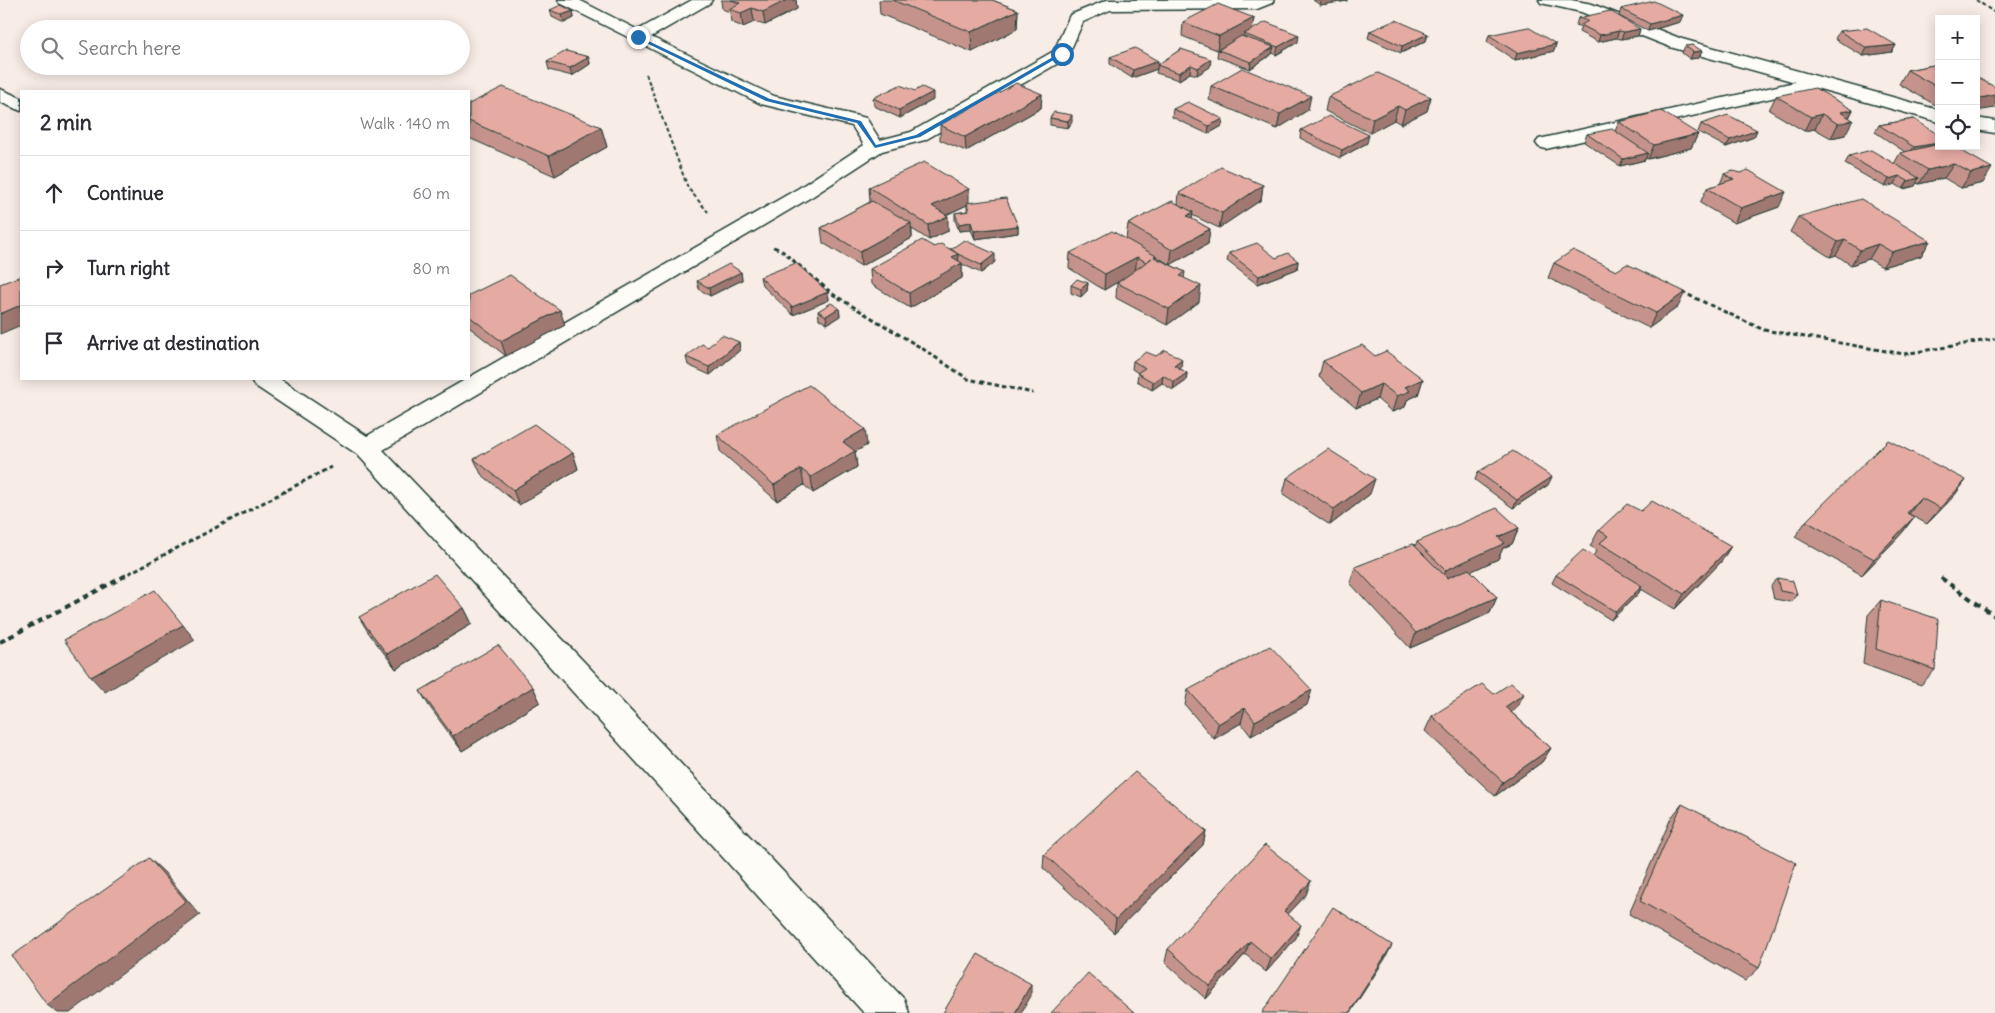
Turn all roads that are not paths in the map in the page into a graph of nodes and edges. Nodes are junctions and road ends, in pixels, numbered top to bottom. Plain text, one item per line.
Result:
1 (566, 0) edge
2 (704, 0) edge
3 (1266, 0) edge
4 (1552, 0) edge
5 (634, 36) junction
6 (1816, 82) junction
7 (0, 95) edge
8 (20, 105) edge
9 (1935, 115) edge
10 (1980, 125) edge
11 (1995, 127) edge
12 (1546, 143) dead end
13 (875, 147) junction
14 (264, 380) edge
15 (366, 448) junction
16 (890, 1013) edge

1 - 5 street
2 - 5 street
3 - 13 street
4 - 6 street
5 - 13 street
6 - 9 street
6 - 12 street
7 - 8 street
10 - 11 street
13 - 15 street
14 - 15 street
15 - 16 street

